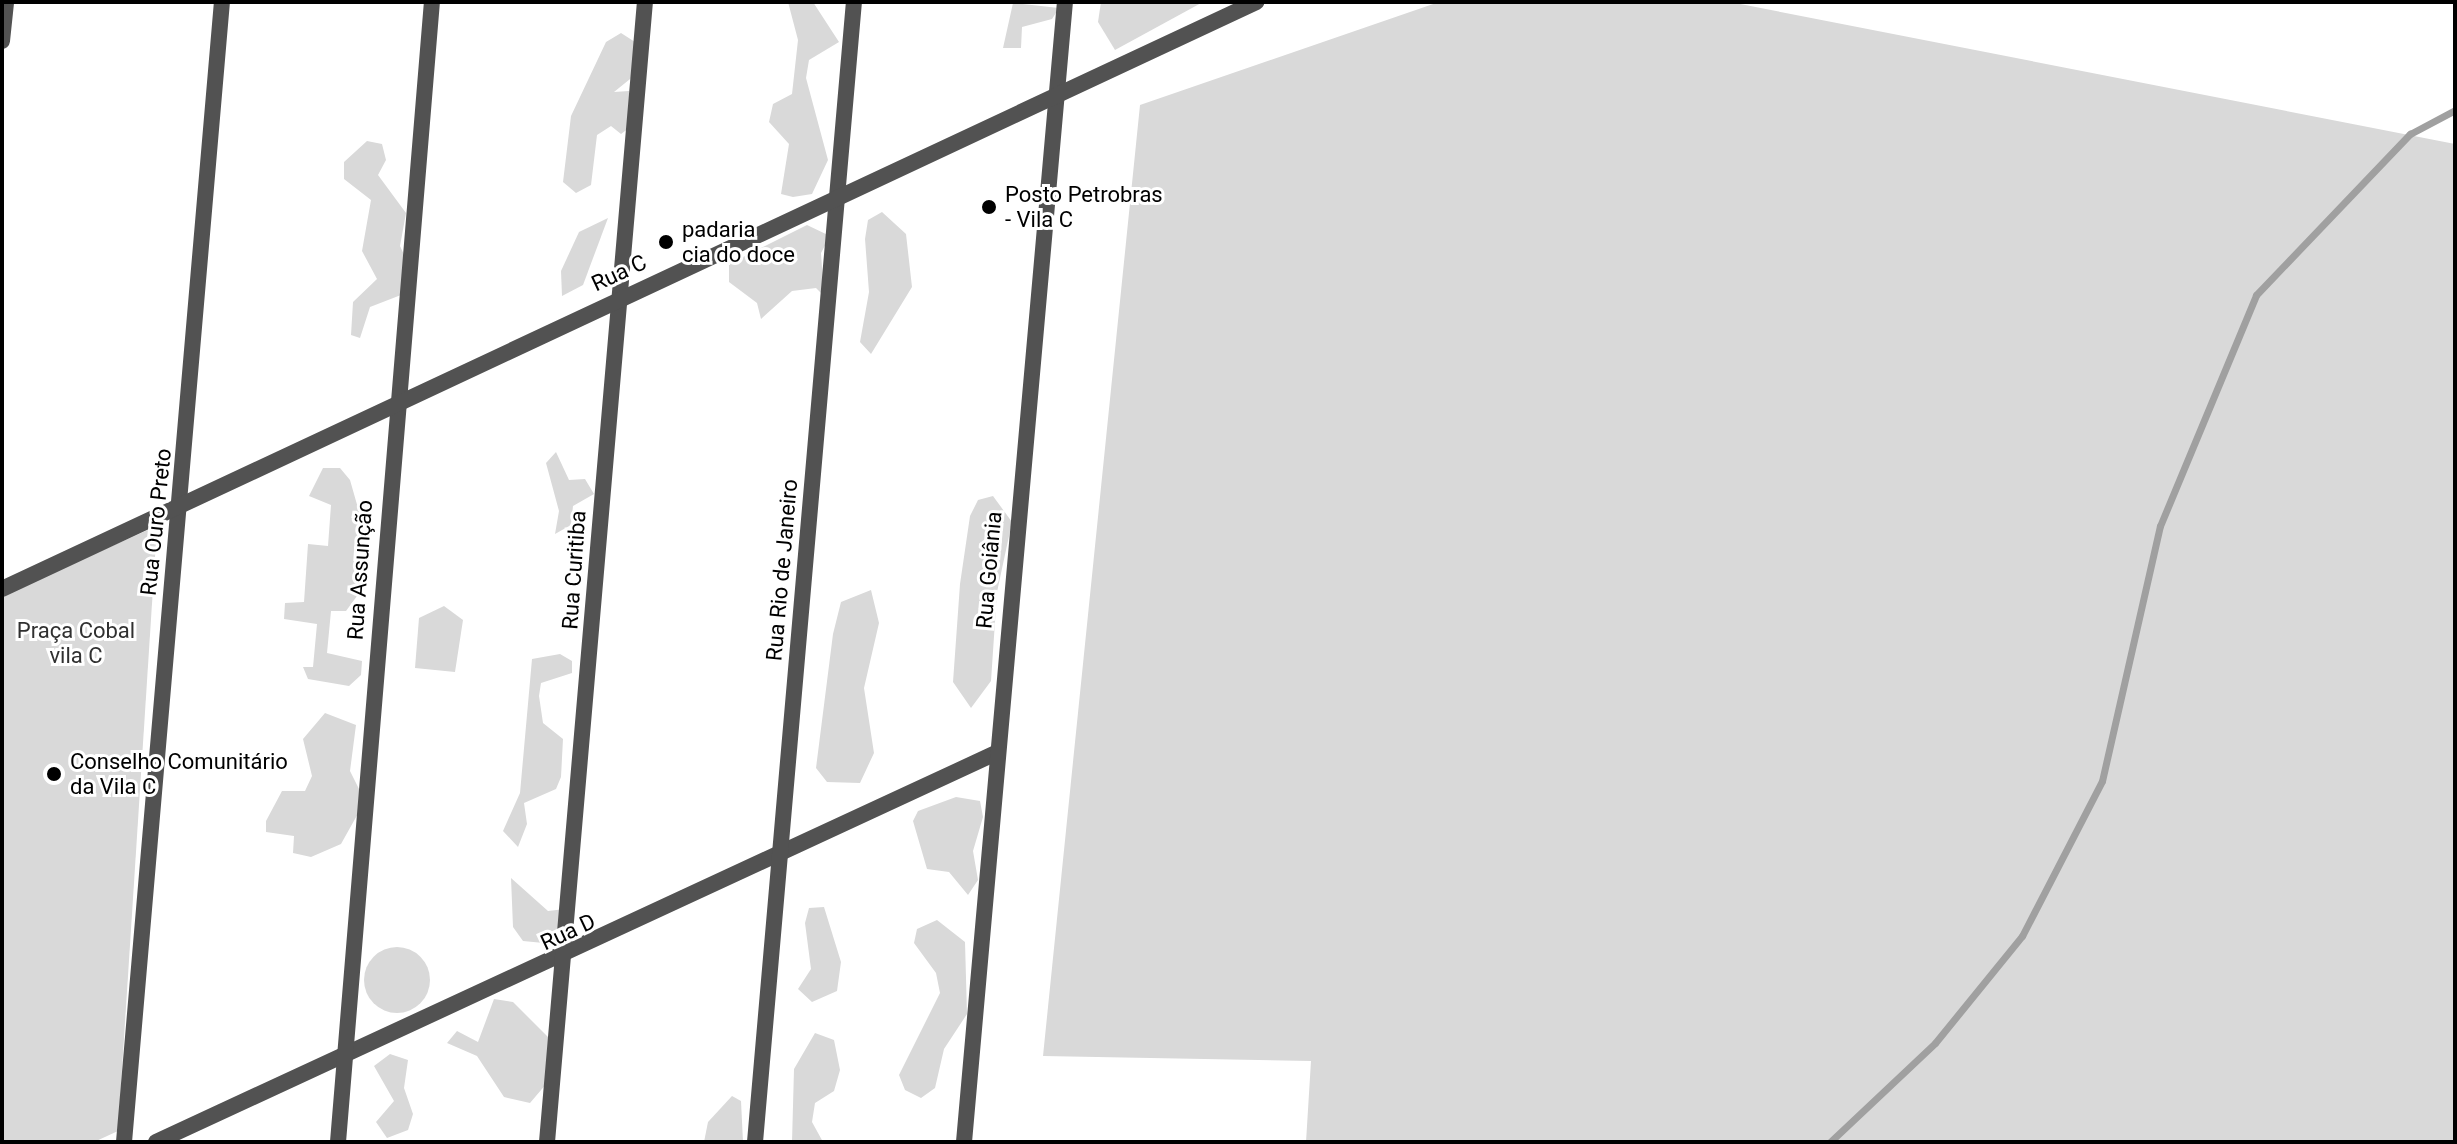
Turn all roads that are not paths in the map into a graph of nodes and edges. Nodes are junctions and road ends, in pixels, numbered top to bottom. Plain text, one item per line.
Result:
1 (6, 2) edge
2 (222, 2) edge
3 (432, 2) edge
4 (645, 2) edge
5 (854, 2) edge
6 (1065, 2) edge
7 (1256, 2) edge
8 (2, 41) edge
9 (1052, 97) junction
10 (836, 202) junction
11 (617, 297) junction
12 (393, 410) junction
13 (181, 510) junction
14 (2, 589) edge
15 (996, 753) junction
16 (779, 856) junction
17 (566, 958) junction
18 (346, 1058) junction
19 (124, 1142) edge
20 (156, 1142) edge
21 (338, 1142) edge
22 (547, 1142) edge
23 (755, 1142) edge
24 (964, 1142) edge

1 - 8 street
2 - 13 street, Rua Ouro Preto
3 - 12 street, Rua Assunção
4 - 11 street, Rua Curitiba
5 - 10 street, Rua Rio de Janeiro
6 - 9 street, Rua Goiânia
7 - 9 street, Rua C
9 - 10 street, Rua C
9 - 15 street, Rua Goiânia
10 - 11 street, Rua C
10 - 16 street, Rua Rio de Janeiro
11 - 12 street, Rua C
11 - 17 street, Rua Curitiba
12 - 13 street, Rua C
12 - 18 street, Rua Assunção
13 - 14 street, Rua C
13 - 19 street, Rua Ouro Preto
15 - 16 street, Rua D
15 - 24 street, Rua Goiânia
16 - 17 street, Rua D
16 - 23 street, Rua Rio de Janeiro
17 - 18 street, Rua D
17 - 22 street, Rua Curitiba
18 - 20 street, Rua D
18 - 21 street, Rua Assunção

